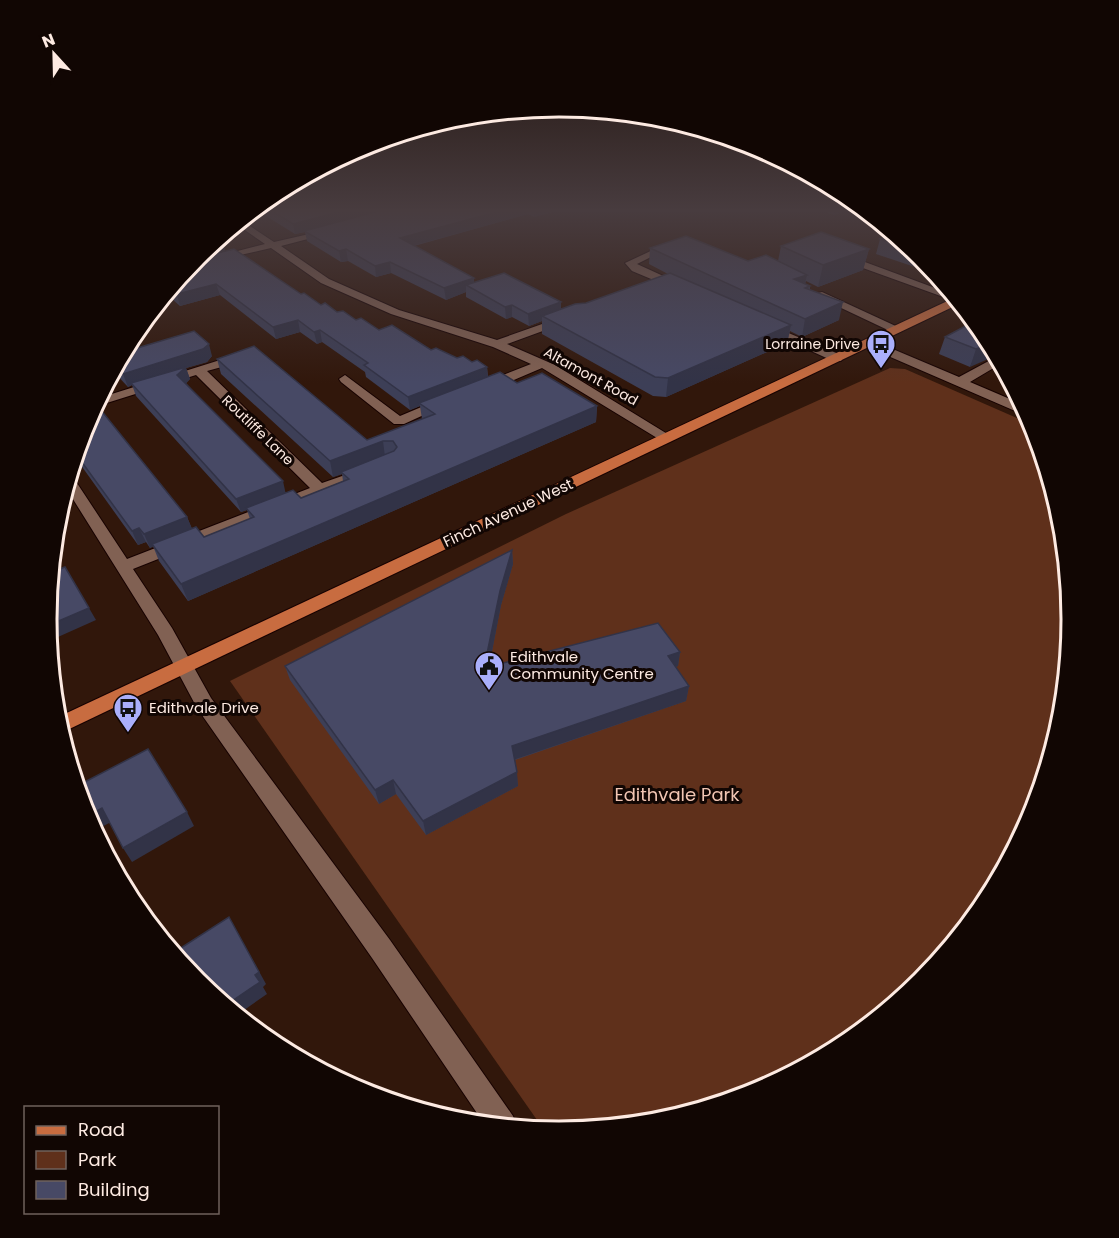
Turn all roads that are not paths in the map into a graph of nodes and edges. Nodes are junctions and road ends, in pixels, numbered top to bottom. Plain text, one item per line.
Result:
1 (305, 267) edge
2 (634, 267) edge
3 (868, 267) edge
4 (668, 282) junction
5 (647, 290) edge
6 (813, 291) edge
7 (690, 292) edge
8 (942, 294) edge
9 (950, 304) edge
10 (582, 313) edge
11 (755, 321) edge
12 (896, 330) junction
13 (869, 343) junction
14 (497, 344) junction
15 (837, 358) junction
16 (236, 359) edge
17 (542, 364) junction
18 (992, 364) edge
19 (198, 370) junction
20 (345, 379) dead end
21 (960, 382) junction
22 (476, 390) edge
23 (108, 399) edge
24 (454, 399) edge
25 (1014, 405) edge
26 (667, 438) junction
27 (381, 466) edge
28 (74, 489) edge
29 (319, 489) junction
30 (124, 566) junction
31 (185, 667) junction
32 (68, 721) edge
33 (497, 1117) edge

1 - 14 street, Altamont Road
2 - 4 street
3 - 8 street
4 - 5 street
4 - 7 street
6 - 12 street
9 - 12 main road, Finch Avenue West
10 - 14 street
11 - 15 street
12 - 13 main road, Finch Avenue West
13 - 15 main road, Finch Avenue West
13 - 21 street
14 - 17 street, Altamont Road
15 - 26 main road, Finch Avenue West
16 - 19 street
17 - 22 street
17 - 26 street, Altamont Road
18 - 21 street
19 - 23 street
19 - 29 street, Routliffe Lane
20 - 24 street
21 - 25 street
26 - 31 main road, Finch Avenue West
27 - 29 street
28 - 30 street
29 - 30 street
30 - 31 street
31 - 32 main road, Finch Avenue West
31 - 33 street

